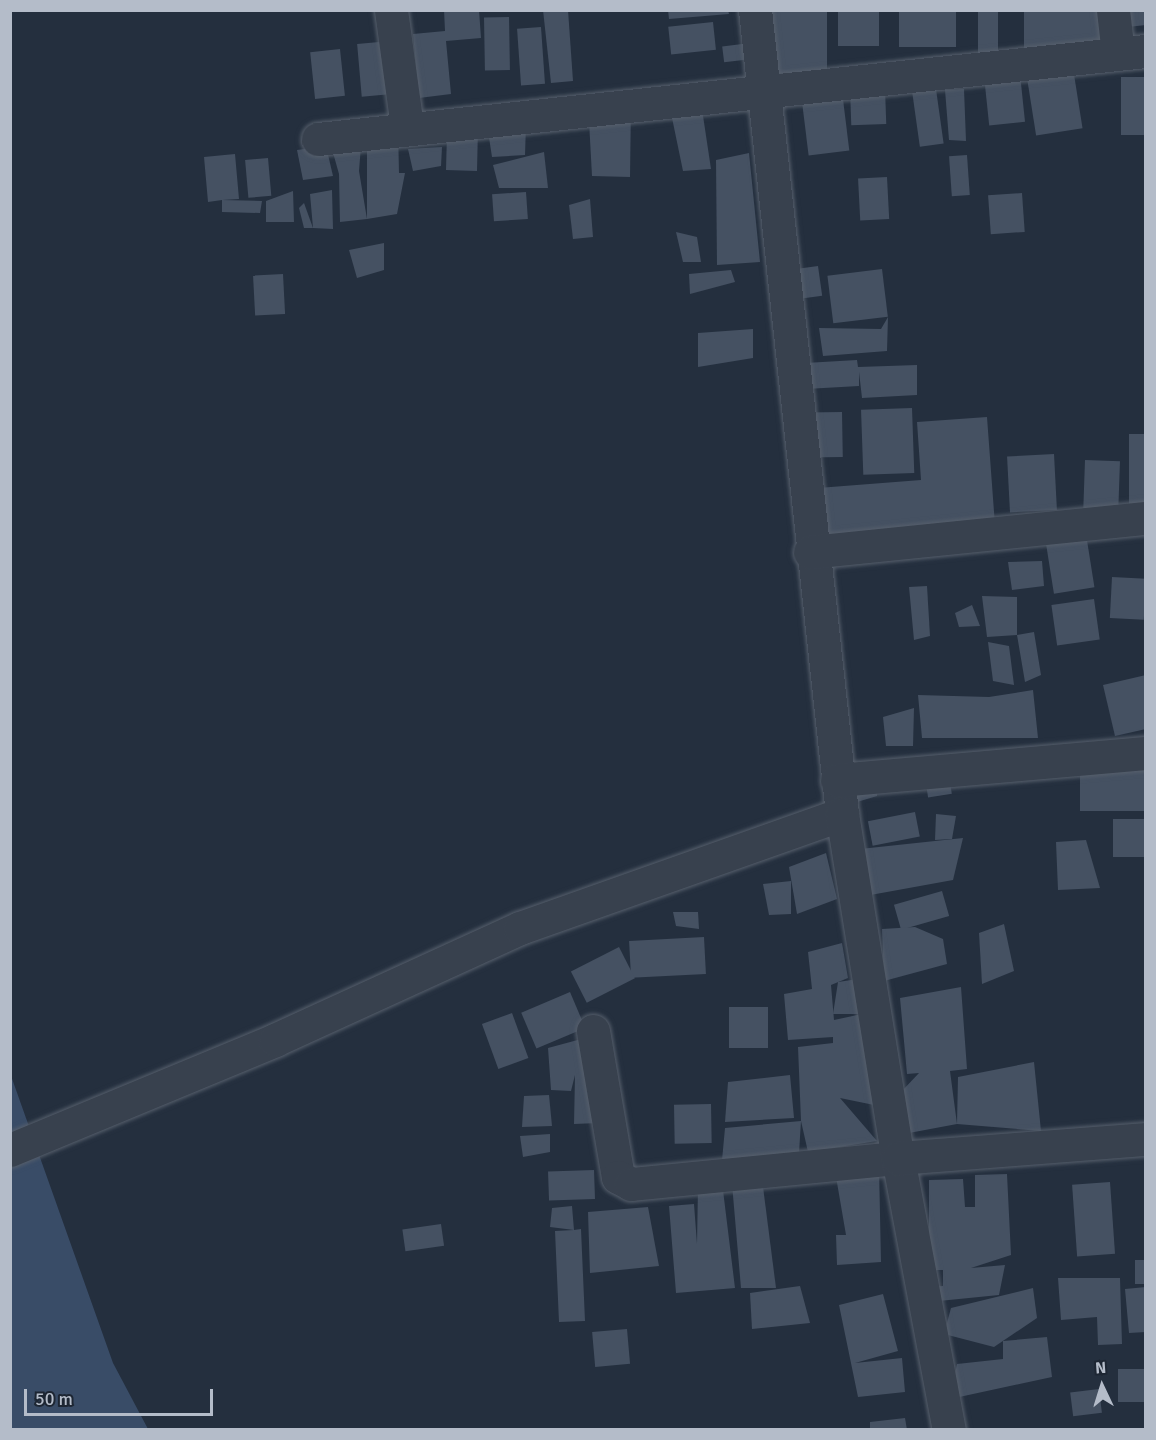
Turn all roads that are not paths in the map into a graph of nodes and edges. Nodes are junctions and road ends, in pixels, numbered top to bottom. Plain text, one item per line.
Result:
1 (391, 10) edge
2 (755, 10) edge
3 (1113, 10) edge
4 (1132, 53) edge
5 (764, 89) junction
6 (406, 127) junction
7 (318, 139) dead end
8 (1146, 518) edge
9 (810, 552) junction
10 (1146, 753) edge
11 (837, 780) junction
12 (842, 814) junction
13 (593, 1031) dead end
14 (1146, 1139) edge
15 (10, 1150) edge
16 (898, 1158) junction
17 (949, 1430) edge

1 - 6 street
2 - 5 street
3 - 4 street
4 - 5 street
5 - 6 street
5 - 9 street
6 - 7 street
8 - 9 street
9 - 11 street
10 - 11 street
11 - 12 street
12 - 15 street
12 - 16 street
13 - 16 street
14 - 16 street
16 - 17 street

